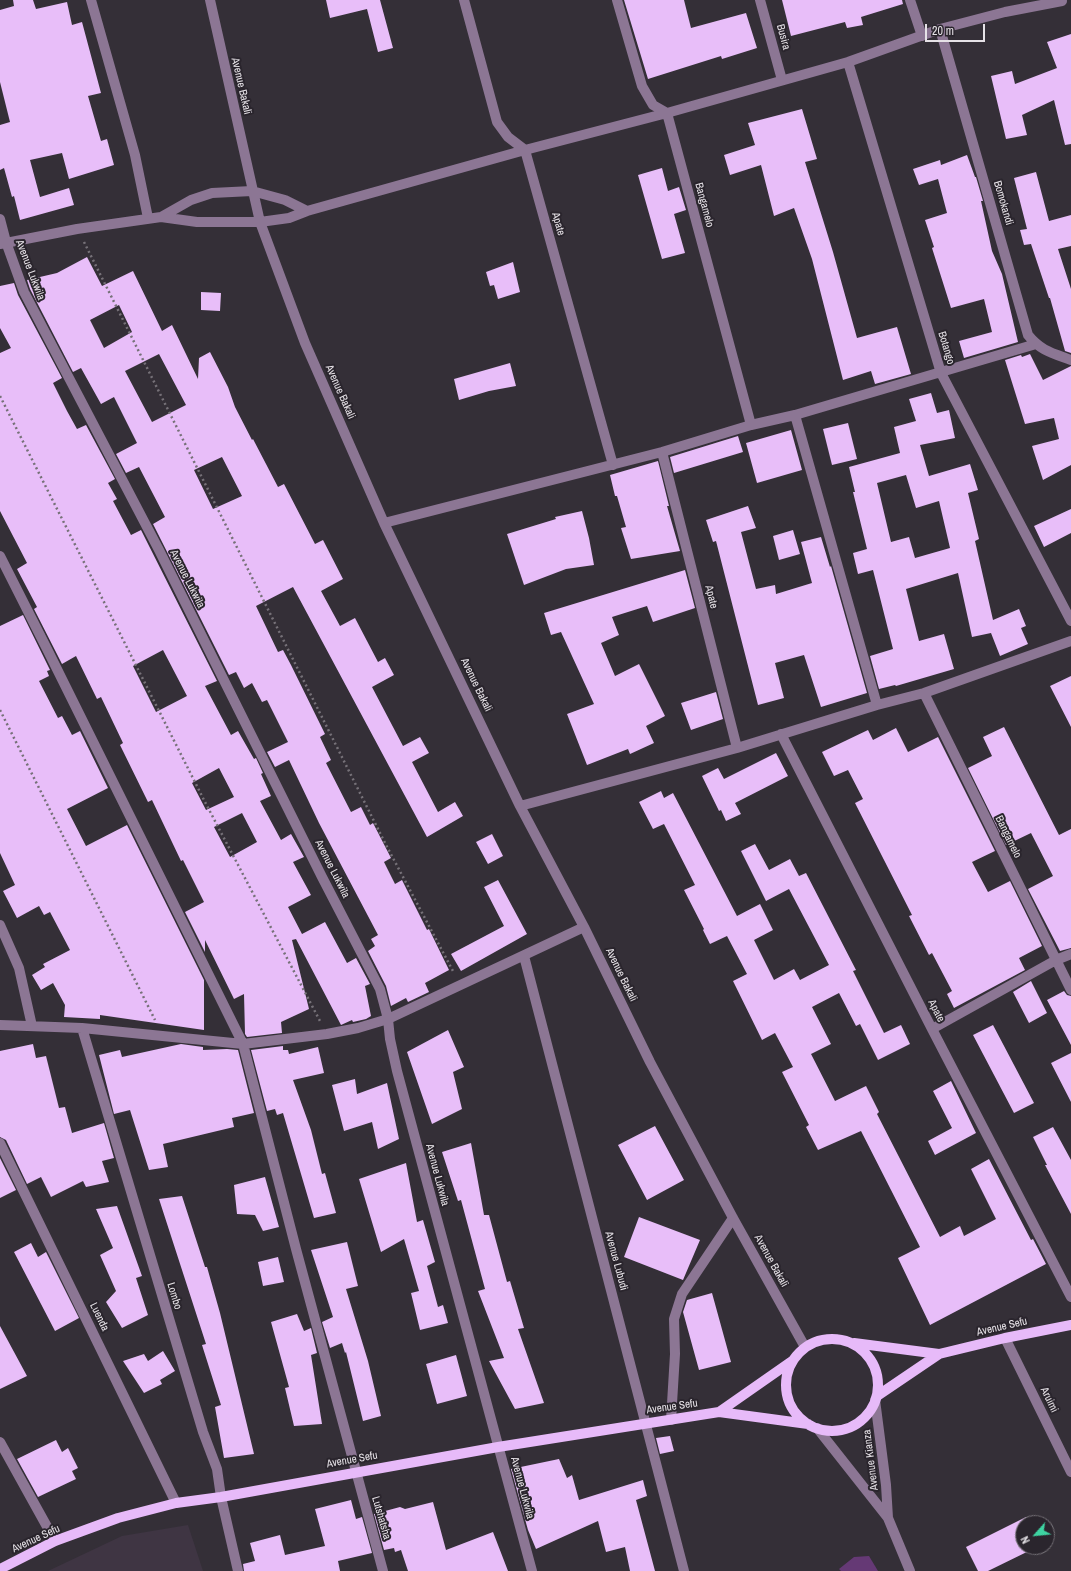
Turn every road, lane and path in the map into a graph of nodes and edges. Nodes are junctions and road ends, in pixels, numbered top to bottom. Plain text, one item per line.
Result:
1 (91, 0) edge
2 (210, 0) edge
3 (464, 0) edge
4 (617, 0) edge
5 (760, 0) edge
6 (910, 0) edge
7 (1065, 2) edge
8 (940, 29) junction
9 (922, 36) junction
10 (848, 62) junction
11 (782, 80) junction
12 (667, 113) junction
13 (524, 150) junction
14 (252, 191) junction
15 (307, 211) junction
16 (161, 217) junction
17 (0, 218) edge
18 (148, 218) junction
19 (260, 222) junction
20 (77, 230) junction
21 (3, 243) edge
22 (1036, 344) junction
23 (1071, 360) edge
24 (941, 373) junction
25 (0, 396) edge
26 (795, 415) junction
27 (751, 425) junction
28 (662, 452) junction
29 (613, 465) junction
30 (384, 523) junction
31 (0, 556) edge
32 (1071, 621) edge
33 (1071, 641) edge
34 (924, 693) junction
35 (877, 705) junction
36 (0, 710) edge
37 (782, 734) junction
38 (737, 748) junction
39 (520, 806) junction
40 (0, 925) edge
41 (584, 927) junction
42 (1071, 954) edge
43 (524, 956) junction
44 (1056, 960) junction
45 (461, 986) junction
46 (1071, 990) edge
47 (388, 1019) junction
48 (0, 1025) edge
49 (32, 1026) junction
50 (82, 1028) junction
51 (932, 1029) junction
52 (327, 1034) junction
53 (163, 1037) junction
54 (243, 1044) junction
55 (0, 1142) edge
56 (733, 1218) junction
57 (1071, 1297) edge
58 (1071, 1325) edge
59 (1005, 1338) junction
60 (851, 1342) junction
61 (805, 1347) junction
62 (939, 1354) junction
63 (792, 1361) junction
64 (876, 1398) junction
65 (720, 1412) junction
66 (671, 1420) junction
67 (646, 1423) junction
68 (813, 1426) junction
69 (0, 1442) edge
70 (498, 1447) junction
71 (355, 1472) junction
72 (1071, 1472) edge
73 (221, 1497) junction
74 (176, 1503) junction
75 (888, 1518) junction
76 (55, 1541) junction
77 (0, 1569) edge
78 (238, 1571) edge
79 (383, 1571) edge
80 (532, 1571) edge
81 (684, 1571) edge
82 (910, 1571) edge

1 - 18 street
2 - 14 street, Avenue Bakali
3 - 13 street
4 - 12 street
5 - 11 street, Busira
6 - 9 street
7 - 8 street
8 - 9 street
8 - 22 street, Bomokandi
9 - 10 street
10 - 11 street
10 - 24 street, Botango
11 - 12 street
12 - 13 street
12 - 27 street, Bangamelo
13 - 15 street
13 - 29 street, Apate
14 - 15 street
14 - 16 street
14 - 19 street, Avenue Bakali
15 - 19 street
16 - 18 street
16 - 19 street
17 - 21 street, Avenue Lukwila
18 - 20 street
19 - 30 street, Avenue Bakali
20 - 21 street
20 - 45 path
21 - 47 street, Avenue Lukwila
22 - 23 street, Bomokandi
22 - 24 street
24 - 26 street
24 - 32 street, Botango
25 - 52 path
26 - 27 street
26 - 35 street
27 - 28 street
28 - 29 street
28 - 38 street, Apate
29 - 30 street
30 - 39 street, Avenue Bakali
31 - 54 street, Lutshatsha
33 - 34 street
34 - 35 street
34 - 44 street, Bangamelo
35 - 37 street
36 - 53 path
37 - 38 street
37 - 51 street, Apate
38 - 39 street
39 - 41 street, Avenue Bakali
40 - 49 street
41 - 43 street
41 - 56 street, Avenue Bakali
42 - 44 street
43 - 45 street
43 - 67 street, Avenue Lubudi
44 - 46 street, Bangamelo
44 - 51 street
45 - 47 street
47 - 52 street
47 - 70 street, Avenue Lukwila
48 - 49 street
49 - 50 street
50 - 53 street
50 - 73 street, Lombo
51 - 57 street, Apate
52 - 54 street
53 - 54 street
54 - 71 street, Lutshatsha
55 - 74 street, Luenda
56 - 61 street, Avenue Bakali
56 - 66 street
58 - 59 main road, Avenue Sefu
59 - 62 main road, Avenue Sefu
59 - 72 street, Aruimi
60 - 61 main road
60 - 62 main road, Avenue Sefu
60 - 64 main road
61 - 63 main road
62 - 64 main road, Avenue Sefu
63 - 65 main road, Avenue Sefu
63 - 68 main road
64 - 68 main road
64 - 75 street, Avenue Kianza
65 - 66 main road, Avenue Sefu
65 - 68 main road, Avenue Sefu
66 - 67 main road, Avenue Sefu
67 - 70 main road, Avenue Sefu
67 - 81 street, Avenue Lubudi
68 - 75 street, Avenue Kianza
69 - 76 street
70 - 71 main road, Avenue Sefu
70 - 80 street, Avenue Lukwila
71 - 73 main road, Avenue Sefu
71 - 79 street, Lutshatsha
73 - 74 main road, Avenue Sefu
73 - 78 street, Lombo
74 - 76 main road, Avenue Sefu
75 - 82 street, Avenue Kianza
76 - 77 main road, Avenue Sefu

